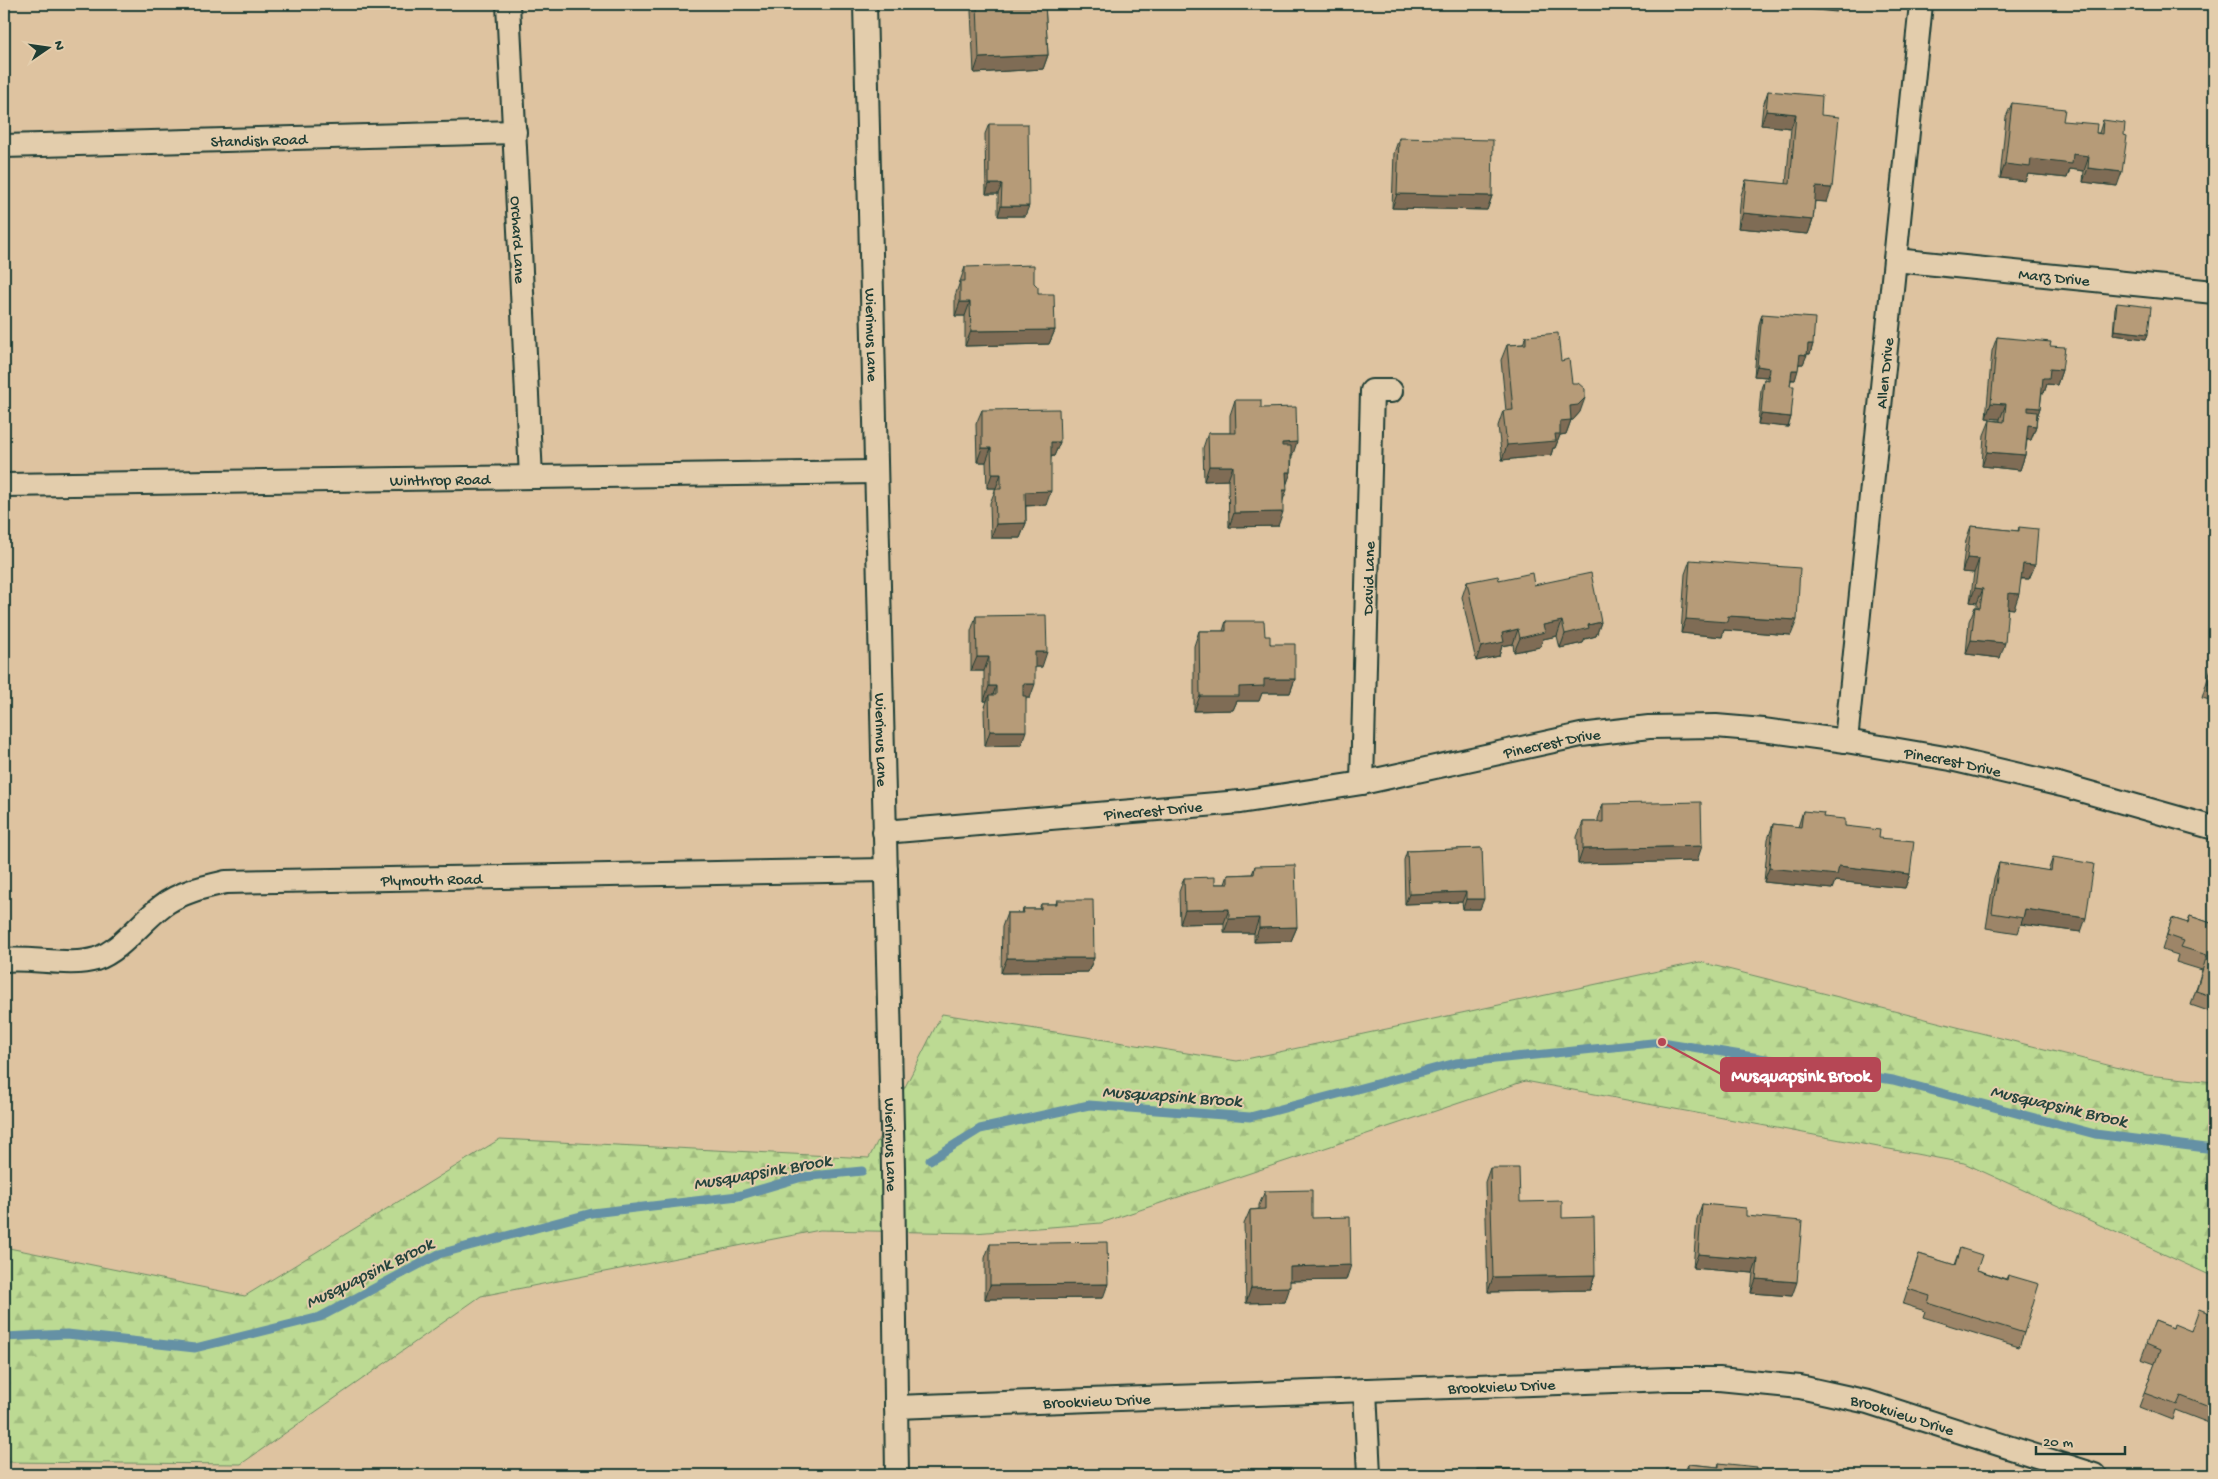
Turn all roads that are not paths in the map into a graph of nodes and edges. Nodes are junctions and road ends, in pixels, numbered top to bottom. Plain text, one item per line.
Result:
1 (508, 4) edge
2 (865, 4) edge
3 (1921, 4) edge
4 (514, 132) junction
5 (4, 146) edge
6 (1895, 260) junction
7 (2214, 292) edge
8 (1391, 391) dead end
9 (876, 472) junction
10 (531, 477) junction
11 (4, 485) edge
12 (1846, 741) junction
13 (1362, 783) junction
14 (2214, 828) edge
15 (884, 832) junction
16 (886, 870) junction
17 (4, 960) edge
18 (1365, 1390) junction
19 (896, 1407) junction
20 (2039, 1467) edge
21 (897, 1475) edge
22 (1369, 1475) edge
23 (2095, 1475) edge

1 - 4 street, Orchard Lane
2 - 9 street, Wierimus Lane
3 - 6 street, Allen Drive
4 - 5 street, Standish Road
4 - 10 street, Orchard Lane
6 - 7 street, Marz Drive
6 - 12 street, Allen Drive
8 - 13 street, David Lane
9 - 10 street, Winthrop Road
9 - 15 street, Wierimus Lane
10 - 11 street, Winthrop Road
12 - 13 street, Pinecrest Drive
12 - 14 street, Pinecrest Drive
13 - 15 street, Pinecrest Drive
15 - 16 street, Wierimus Lane
16 - 17 street, Plymouth Road
16 - 19 street, Wierimus Lane
18 - 19 street, Brookview Drive
18 - 20 street, Brookview Drive
18 - 22 street
19 - 21 street, Wierimus Lane
20 - 23 street, Brookview Drive

